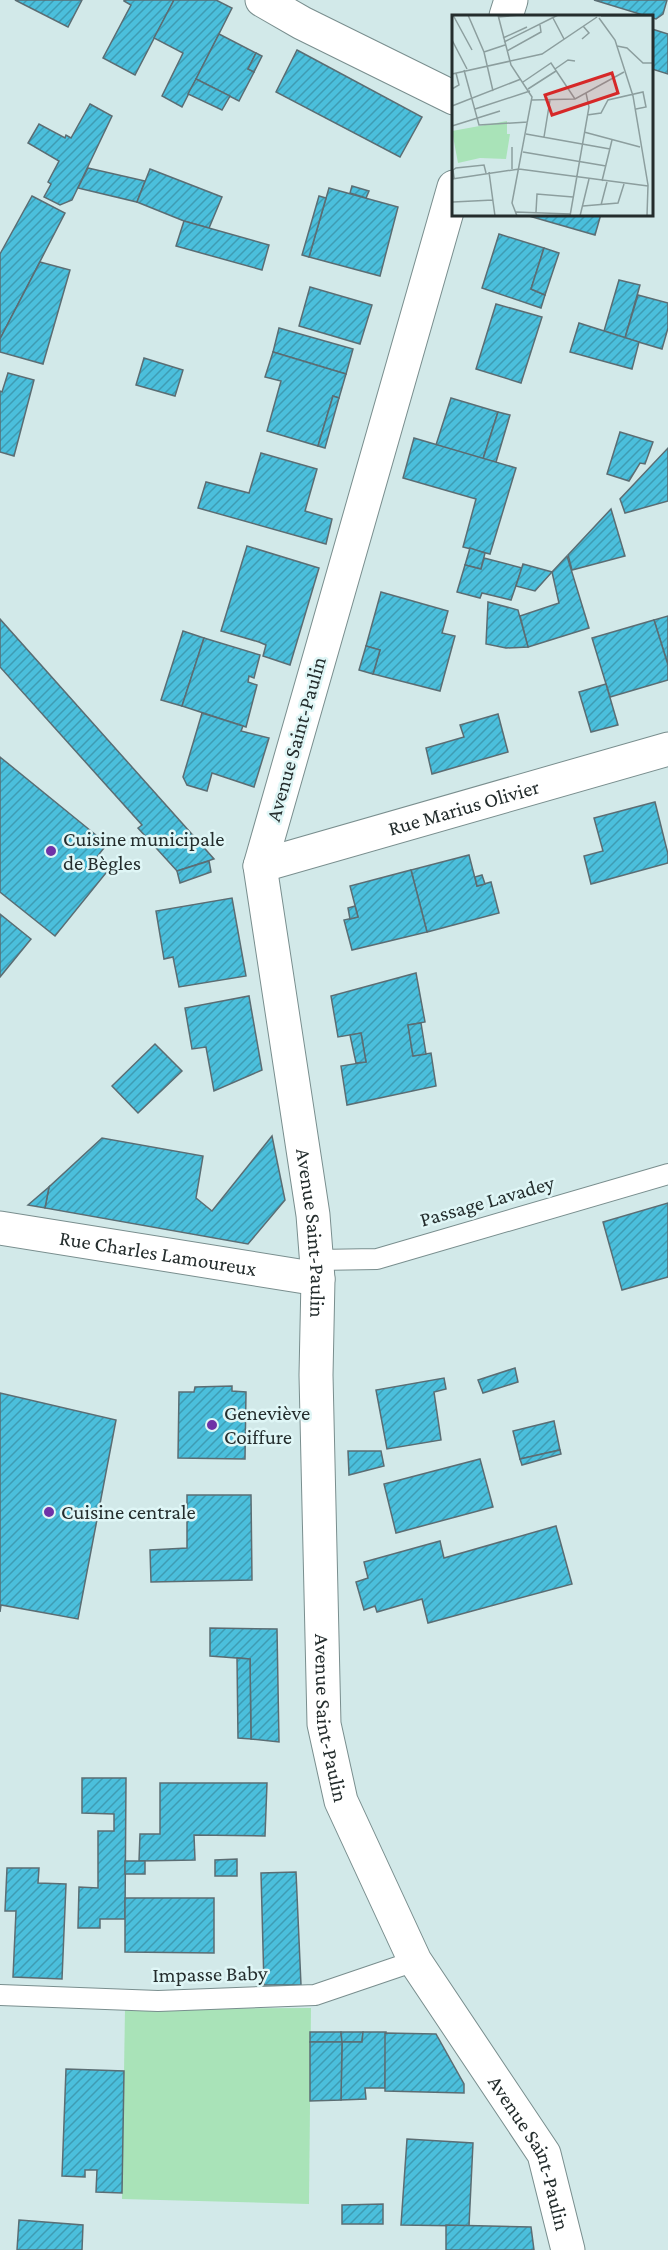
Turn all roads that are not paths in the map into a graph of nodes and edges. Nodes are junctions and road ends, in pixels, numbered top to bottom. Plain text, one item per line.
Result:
1 (262, 0) edge
2 (511, 0) edge
3 (506, 15) edge
4 (452, 98) edge
5 (452, 191) edge
6 (668, 749) edge
7 (260, 866) junction
8 (668, 1174) edge
9 (0, 1228) edge
10 (317, 1270) junction
11 (415, 1961) junction
12 (0, 1995) edge
13 (568, 2250) edge

1 - 4 street
2 - 3 street
5 - 7 street, Avenue Saint-Paulin
6 - 7 street, Rue Marius Olivier
7 - 10 street, Avenue Saint-Paulin
8 - 10 lane, Passage Lavadey
9 - 10 street, Rue Charles Lamoureux
10 - 11 street, Avenue Saint-Paulin
11 - 12 lane, Impasse Baby
11 - 13 street, Avenue Saint-Paulin

